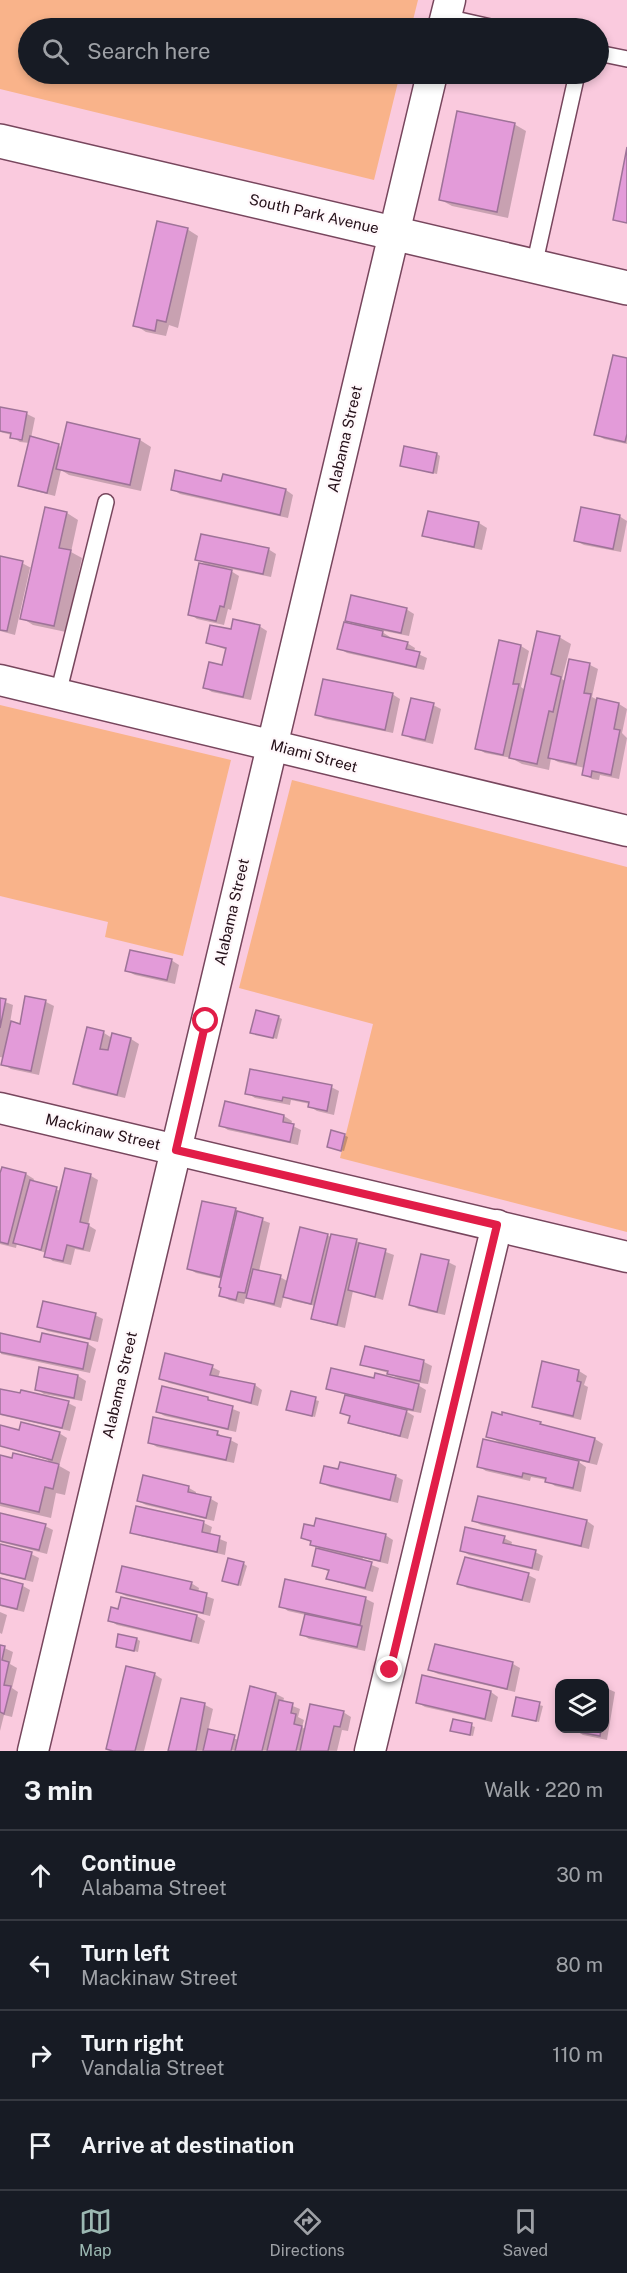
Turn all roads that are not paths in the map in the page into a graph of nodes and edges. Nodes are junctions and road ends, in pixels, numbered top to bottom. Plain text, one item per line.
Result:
1 (447, 9) edge
2 (470, 18) edge
3 (609, 55) edge
4 (627, 59) edge
5 (430, 84) edge
6 (575, 84) edge
7 (0, 141) edge
8 (395, 233) junction
9 (534, 266) junction
10 (627, 288) edge
11 (106, 502) dead end
12 (0, 680) edge
13 (58, 694) junction
14 (272, 744) junction
15 (627, 831) edge
16 (0, 1108) edge
17 (176, 1150) junction
18 (497, 1225) junction
19 (627, 1257) edge
20 (33, 1751) edge
21 (370, 1751) edge

1 - 2 lane
3 - 4 lane
5 - 8 street, Alabama Street
6 - 9 lane
7 - 8 street, South Park Avenue
8 - 9 street, South Park Avenue
8 - 14 street, Alabama Street
9 - 10 street, South Park Avenue
11 - 13 lane
12 - 13 street, Miami Street
13 - 14 street, Miami Street
14 - 15 street, Miami Street
14 - 17 street, Alabama Street
16 - 17 street, Mackinaw Street
17 - 18 street, Mackinaw Street
17 - 20 street, Alabama Street
18 - 19 street, Mackinaw Street
18 - 21 street

